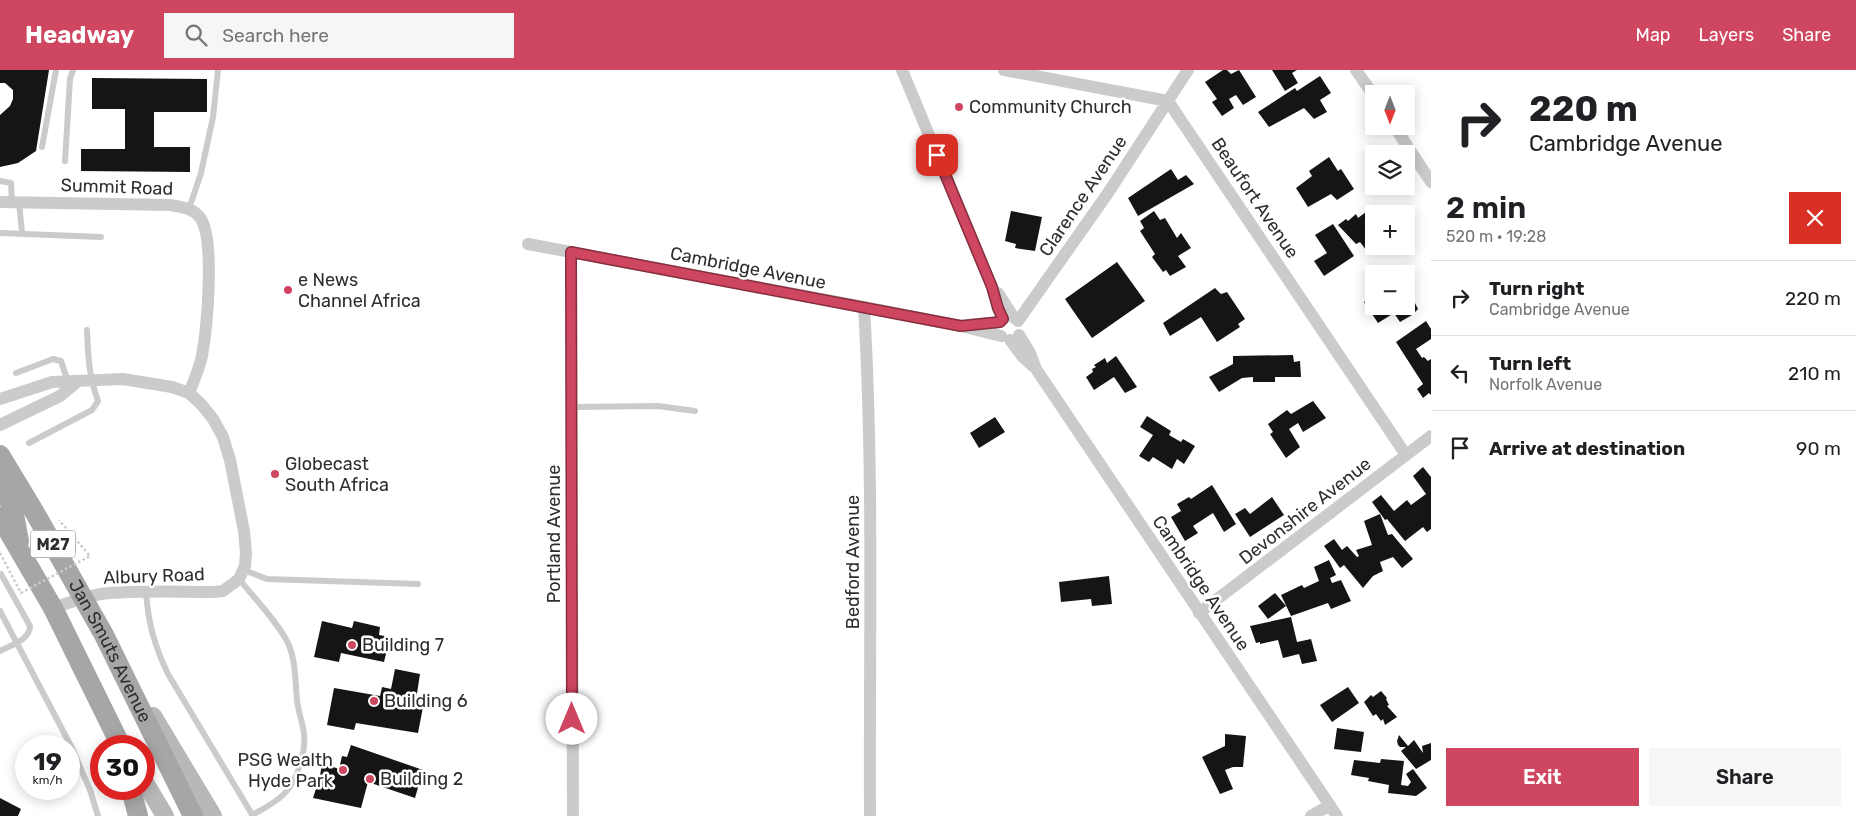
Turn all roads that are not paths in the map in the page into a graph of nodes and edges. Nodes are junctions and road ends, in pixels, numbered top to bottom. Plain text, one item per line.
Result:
1 (56, 70) edge
2 (73, 70) edge
3 (218, 70) edge
4 (902, 70) edge
5 (1004, 70) edge
6 (1188, 70) edge
7 (1356, 70) edge
8 (1366, 85) edge
9 (1168, 101) junction
10 (1400, 135) edge
11 (42, 147) dead end
12 (65, 161) dead end
13 (0, 181) edge
14 (1431, 182) edge
15 (10, 202) edge
16 (189, 209) junction
17 (0, 233) edge
18 (22, 234) junction
19 (100, 236) dead end
20 (528, 244) dead end
21 (571, 252) junction
22 (864, 307) junction
23 (1011, 328) junction
24 (87, 330) dead end
25 (16, 372) dead end
26 (91, 381) junction
27 (72, 382) junction
28 (189, 393) junction
29 (0, 399) edge
30 (571, 407) junction
31 (695, 411) dead end
32 (0, 425) edge
33 (1431, 436) edge
34 (29, 443) dead end
35 (0, 455) edge
36 (1406, 455) junction
37 (0, 483) edge
38 (0, 517) edge
39 (20, 550) junction
40 (1, 574) edge
41 (241, 574) junction
42 (418, 584) dead end
43 (146, 592) junction
44 (82, 598) junction
45 (53, 608) junction
46 (0, 611) edge
47 (1199, 613) junction
48 (104, 634) junction
49 (17, 642) junction
50 (0, 650) edge
51 (116, 735) edge
52 (134, 800) edge
53 (155, 800) edge
54 (1334, 811) edge
55 (252, 815) edge
56 (98, 816) edge
57 (138, 816) edge
58 (165, 816) edge
59 (193, 816) edge
60 (213, 816) edge
61 (573, 816) edge
62 (870, 816) edge
63 (1310, 816) edge

1 - 11 lane
2 - 12 lane
3 - 16 lane
4 - 23 street
5 - 9 street
6 - 9 street, Clarence Avenue
7 - 8 street
9 - 23 street, Clarence Avenue
9 - 36 street, Beaufort Avenue
10 - 14 street
13 - 15 lane
15 - 16 street, Summit Road
15 - 18 lane
16 - 28 street, Summit Road
17 - 18 lane
18 - 19 lane
20 - 21 street, Cambridge Avenue
21 - 22 street, Cambridge Avenue
21 - 30 street, Portland Avenue
22 - 23 street, Cambridge Avenue
22 - 62 street, Bedford Avenue
23 - 47 street, Cambridge Avenue
24 - 26 lane
25 - 27 lane
26 - 27 street
26 - 28 street
26 - 34 lane
27 - 29 street
27 - 32 street
28 - 41 street
30 - 31 lane
30 - 61 street, Portland Avenue
33 - 36 street, Devonshire Avenue
35 - 44 main road, Jan Smuts Avenue / M27
36 - 47 street, Devonshire Avenue
37 - 39 main road
38 - 39 main road, Jan Smuts Avenue / M27
39 - 45 main road, Jan Smuts Avenue / M27
40 - 49 lane
41 - 42 lane
41 - 43 street, Albury Road
41 - 55 lane
43 - 44 street, Albury Road
43 - 55 lane
44 - 45 street, Albury Road
44 - 48 main road, Jan Smuts Avenue / M27
45 - 51 main road, Jan Smuts Avenue / M27
46 - 49 lane
47 - 54 street, Cambridge Avenue
48 - 59 main road
48 - 60 main road, Jan Smuts Avenue / M27
49 - 50 lane
49 - 56 lane
52 - 57 main road
53 - 58 main road
54 - 63 street

